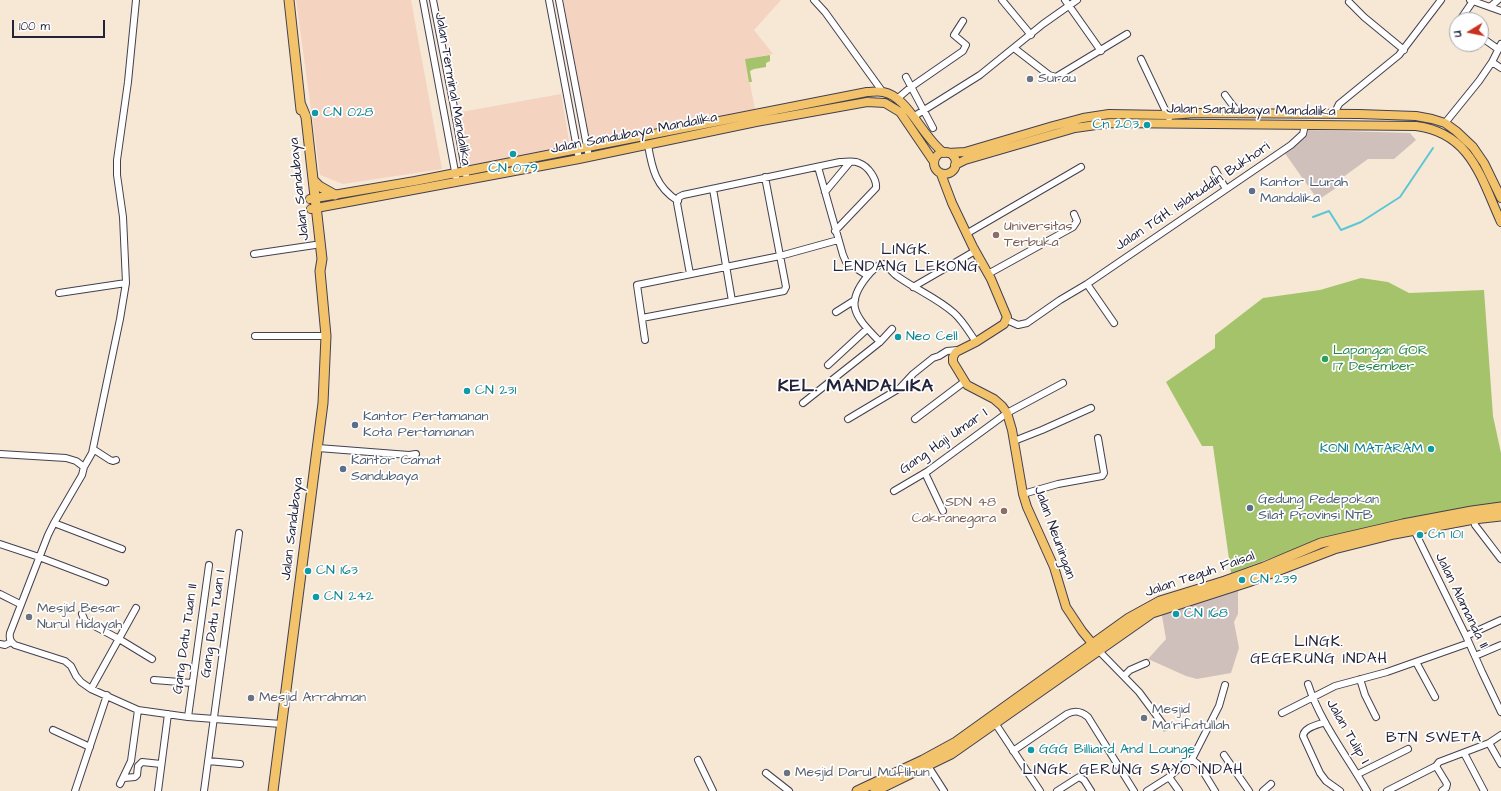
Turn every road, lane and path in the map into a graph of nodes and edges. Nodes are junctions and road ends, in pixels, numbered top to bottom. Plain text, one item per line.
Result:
1 (136, 0) edge
2 (289, 0) edge
3 (423, 0) edge
4 (433, 0) edge
5 (548, 0) edge
6 (559, 0) edge
7 (814, 0) edge
8 (1011, 0) edge
9 (1077, 0) edge
10 (1441, 0) edge
11 (1471, 0) edge
12 (1498, 0) edge
13 (1003, 2) edge
14 (1349, 2) dead end
15 (1067, 3) edge
16 (1490, 7) junction
17 (1501, 11) edge
18 (1464, 12) edge
19 (963, 21) dead end
20 (1127, 34) dead end
21 (1031, 35) junction
22 (1489, 41) edge
23 (1500, 46) edge
24 (1014, 48) junction
25 (1101, 50) junction
26 (1404, 50) junction
27 (1141, 59) dead end
28 (1492, 62) junction
29 (1501, 68) edge
30 (906, 77) dead end
31 (911, 87) junction
32 (882, 91) junction
33 (1225, 95) dead end
34 (898, 98) junction
35 (829, 100) junction
36 (302, 105) junction
37 (831, 109) junction
38 (923, 110) junction
39 (1239, 114) junction
40 (1317, 114) junction
41 (1334, 114) junction
42 (748, 115) junction
43 (1168, 115) junction
44 (913, 117) junction
45 (1171, 123) junction
46 (750, 124) junction
47 (1445, 124) junction
48 (1305, 125) junction
49 (1317, 125) junction
50 (934, 128) dead end
51 (648, 145) junction
52 (587, 148) junction
53 (577, 149) junction
54 (946, 153) junction
55 (589, 157) junction
56 (579, 159) junction
57 (850, 162) junction
58 (934, 162) junction
59 (955, 165) junction
60 (818, 167) junction
61 (1081, 167) dead end
62 (1215, 170) dead end
63 (465, 172) junction
64 (455, 174) junction
65 (941, 174) junction
66 (765, 177) junction
67 (313, 180) junction
68 (467, 180) junction
69 (457, 182) junction
70 (713, 189) junction
71 (1226, 189) junction
72 (825, 192) junction
73 (335, 195) junction
74 (312, 198) junction
75 (1501, 198) edge
76 (678, 201) junction
77 (313, 209) junction
78 (1074, 214) dead end
79 (1501, 222) edge
80 (835, 231) junction
81 (966, 234) junction
82 (838, 240) junction
83 (315, 245) junction
84 (975, 251) junction
85 (254, 254) dead end
86 (780, 256) junction
87 (726, 267) junction
88 (320, 270) junction
89 (690, 274) junction
90 (865, 274) dead end
91 (988, 274) junction
92 (126, 283) junction
93 (1087, 284) junction
94 (913, 287) junction
95 (59, 293) dead end
96 (855, 300) junction
97 (732, 301) junction
98 (836, 312) dead end
99 (642, 318) junction
100 (1007, 320) junction
101 (1114, 323) dead end
102 (867, 329) junction
103 (892, 329) dead end
104 (255, 336) dead end
105 (326, 336) junction
106 (645, 340) dead end
107 (880, 342) junction
108 (976, 342) junction
109 (958, 350) junction
110 (828, 365) dead end
111 (964, 382) junction
112 (1063, 383) dead end
113 (803, 404) dead end
114 (1091, 408) dead end
115 (1007, 413) junction
116 (848, 419) dead end
117 (915, 419) dead end
118 (1098, 438) dead end
119 (1014, 441) junction
120 (318, 448) junction
121 (93, 449) junction
122 (2, 454) edge
123 (416, 454) dead end
124 (116, 460) dead end
125 (84, 466) junction
126 (925, 473) junction
127 (894, 490) dead end
128 (1023, 494) junction
129 (1501, 507) edge
130 (943, 511) dead end
131 (1473, 515) junction
132 (1501, 516) edge
133 (54, 523) junction
134 (1412, 526) junction
135 (238, 533) dead end
136 (1359, 533) junction
137 (1361, 543) junction
138 (0, 544) edge
139 (122, 549) dead end
140 (39, 557) junction
141 (1501, 560) edge
142 (209, 565) dead end
143 (105, 582) dead end
144 (0, 594) edge
145 (18, 603) dead end
146 (136, 608) dead end
147 (82, 614) dead end
148 (1501, 620) edge
149 (1466, 636) junction
150 (119, 639) junction
151 (11, 642) junction
152 (1469, 643) junction
153 (0, 644) edge
154 (1501, 645) edge
155 (1095, 647) junction
156 (1475, 656) junction
157 (152, 659) dead end
158 (1416, 662) junction
159 (1146, 663) dead end
160 (1124, 676) junction
161 (1360, 679) junction
162 (154, 680) dead end
163 (192, 684) junction
164 (1308, 684) dead end
165 (1225, 685) dead end
166 (91, 689) junction
167 (107, 696) junction
168 (1312, 697) junction
169 (1435, 697) dead end
170 (138, 710) junction
171 (1501, 712) edge
172 (1282, 713) dead end
173 (168, 714) junction
174 (188, 717) junction
175 (1376, 717) dead end
176 (213, 719) junction
177 (993, 720) junction
178 (1326, 722) junction
179 (281, 724) junction
180 (1165, 727) dead end
181 (53, 730) dead end
182 (1501, 735) edge
183 (1488, 743) junction
184 (90, 747) junction
185 (1408, 749) dead end
186 (1013, 751) junction
187 (1464, 753) junction
188 (1224, 755) dead end
189 (208, 760) junction
190 (698, 760) dead end
191 (1191, 760) junction
192 (161, 764) junction
193 (240, 764) dead end
194 (1501, 764) edge
195 (928, 766) junction
196 (1436, 766) junction
197 (766, 773) dead end
198 (1358, 774) junction
199 (1169, 777) junction
200 (124, 778) junction
201 (120, 784) dead end
202 (1271, 784) dead end
203 (880, 790) edge
204 (75, 791) edge
205 (158, 791) edge
206 (204, 791) edge
207 (273, 791) edge
208 (713, 791) edge
209 (789, 791) edge
210 (857, 791) edge
211 (944, 791) edge
212 (1040, 791) edge
213 (1057, 791) edge
214 (1091, 791) edge
215 (1134, 791) edge
216 (1147, 791) edge
217 (1178, 791) edge
218 (1215, 791) edge
219 (1249, 791) edge
220 (1263, 791) edge
221 (1340, 791) edge
222 (1367, 791) edge
223 (1387, 791) edge
224 (1442, 791) edge
225 (1484, 791) edge

1 - 92 street
2 - 36 highway, Jalan Sandubaya
3 - 64 street, Jalan Terminal Mandalika
4 - 63 street
5 - 53 street
6 - 52 street
7 - 32 street
8 - 13 street
9 - 15 street
10 - 26 street
11 - 16 street
11 - 18 street
12 - 16 street
13 - 21 street
14 - 26 street
15 - 21 street
15 - 25 street
16 - 17 street
19 - 31 street
20 - 25 street
21 - 24 street
22 - 23 street
23 - 28 street
24 - 25 street
24 - 38 street
26 - 41 street
27 - 43 street
28 - 29 street
28 - 47 street
30 - 31 street
31 - 34 street
31 - 38 street
32 - 34 main road
32 - 35 main road
33 - 39 street
34 - 44 main road
35 - 37 main road
35 - 42 main road
36 - 67 highway, Jalan Sandubaya
36 - 74 highway, Jalan Sandubaya
37 - 46 main road, Jalan Sandubaya Mandalika
37 - 58 main road, Jalan Sandubaya Mandalika
38 - 44 street
38 - 50 street
39 - 40 main road
39 - 43 main road
40 - 41 main road
40 - 49 main road
41 - 47 main road
42 - 46 main road
42 - 52 main road
43 - 45 street
43 - 54 main road
44 - 54 main road
45 - 48 main road, Jalan Sandubaya Mandalika
45 - 59 main road, Jalan Sandubaya Mandalika
46 - 51 main road, Jalan Sandubaya Mandalika
47 - 75 main road
48 - 49 main road, Jalan Sandubaya Mandalika
48 - 71 street, Jalan TGH. Islahuddin Bukhori
49 - 79 main road, Jalan Sandubaya Mandalika
51 - 55 main road, Jalan Sandubaya Mandalika
51 - 76 street
52 - 53 main road
52 - 55 street
53 - 56 street
53 - 63 main road
54 - 58 main road
54 - 59 main road
55 - 56 main road, Jalan Sandubaya Mandalika
56 - 68 main road, Jalan Sandubaya Mandalika
57 - 60 street
57 - 72 street
57 - 80 street
58 - 65 main road
59 - 65 main road
60 - 66 street
60 - 72 street
61 - 81 street
62 - 71 street
63 - 64 main road
63 - 68 street
64 - 69 street, Jalan Terminal Mandalika
64 - 73 main road
65 - 81 main road
66 - 70 street
66 - 86 street
67 - 73 highway
67 - 74 highway, Jalan Sandubaya
68 - 69 main road, Jalan Sandubaya Mandalika
69 - 77 main road, Jalan Sandubaya Mandalika
70 - 76 street
70 - 87 street
71 - 93 street, Jalan TGH. Islahuddin Bukhori
72 - 80 street
73 - 74 main road
74 - 77 highway, Jalan Sandubaya
76 - 89 street
77 - 83 highway, Jalan Sandubaya
77 - 88 highway, Jalan Sandubaya
78 - 91 street
80 - 82 street
81 - 84 main road
82 - 86 street
82 - 90 street
83 - 85 street
83 - 88 highway, Jalan Sandubaya
84 - 91 main road
84 - 94 street
86 - 87 street
86 - 97 street
87 - 89 street
87 - 97 street
88 - 105 highway, Jalan Sandubaya
89 - 99 street
91 - 100 main road
92 - 95 street
92 - 121 street
93 - 100 street, Jalan TGH. Islahuddin Bukhori
93 - 101 street
94 - 96 street
94 - 108 street
96 - 98 street
96 - 102 street
97 - 99 street
99 - 106 street
100 - 108 main road
102 - 107 street
102 - 110 street
103 - 107 street
104 - 105 street
105 - 120 highway, Jalan Sandubaya
107 - 113 street
108 - 109 main road
109 - 111 main road
109 - 116 street
111 - 115 main road, Jalan Neuningan
111 - 117 street
112 - 115 street, Gang Haji Umar I
114 - 119 street
115 - 119 main road, Jalan Neuningan
115 - 126 street, Gang Haji Umar I
118 - 128 street
119 - 128 main road, Jalan Neuningan
120 - 123 street
120 - 179 highway, Jalan Sandubaya
121 - 124 street
121 - 125 street
122 - 125 street
125 - 133 street
126 - 127 street, Gang Haji Umar I
126 - 130 street
128 - 155 main road, Jalan Neuningan
129 - 131 highway, Jalan Teguh Faisal
131 - 132 highway, Jalan Teguh Faisal
131 - 134 highway, Jalan Teguh Faisal
131 - 141 street
133 - 139 street
133 - 140 street
134 - 136 highway, Jalan Teguh Faisal
134 - 137 highway, Jalan Teguh Faisal
134 - 149 street, Jalan Alamanda II
135 - 176 street, Gang Datu Tuan I
136 - 137 highway
136 - 155 highway, Jalan Teguh Faisal
137 - 155 highway, Jalan Teguh Faisal
138 - 140 street
140 - 143 street
140 - 151 street
142 - 163 street, Gang Datu Tuan II
144 - 145 street
146 - 150 street
147 - 150 street
148 - 149 street
149 - 152 street, Jalan Alamanda II
150 - 157 street
150 - 166 street
151 - 153 street
151 - 166 street
152 - 156 street, Jalan Alamanda II
152 - 158 street
154 - 156 street
155 - 160 street
155 - 177 highway, Jalan Teguh Faisal
156 - 171 street, Jalan Alamanda II
158 - 161 street
158 - 169 street
159 - 160 street
160 - 180 street
161 - 168 street
161 - 175 street
162 - 163 street
163 - 174 street, Gang Datu Tuan II
164 - 168 street, Jalan Tulip I
165 - 191 street
166 - 167 street
167 - 170 street
167 - 184 street
168 - 172 street
168 - 178 street, Jalan Tulip I
170 - 173 street
170 - 200 street
173 - 174 street
173 - 192 street
174 - 176 street
176 - 179 street
176 - 189 street, Gang Datu Tuan I
177 - 186 street
177 - 195 highway, Jalan Teguh Faisal
177 - 210 highway, Jalan Teguh Faisal
178 - 198 street, Jalan Tulip I
178 - 221 street
179 - 207 highway, Jalan Sandubaya
181 - 184 street
182 - 183 street
183 - 187 street
183 - 194 street
184 - 204 street
185 - 198 street
186 - 212 street
186 - 215 street
187 - 196 street
187 - 225 street
188 - 219 street
189 - 193 street
189 - 206 street, Gang Datu Tuan I
190 - 208 street
191 - 199 street
191 - 218 street
192 - 200 street
192 - 205 street
195 - 203 highway, Jalan Teguh Faisal
195 - 211 street
196 - 223 street
196 - 224 street
197 - 209 street
198 - 222 street, Jalan Tulip I
199 - 216 street
199 - 217 street
200 - 201 street
202 - 220 street
213 - 214 street

